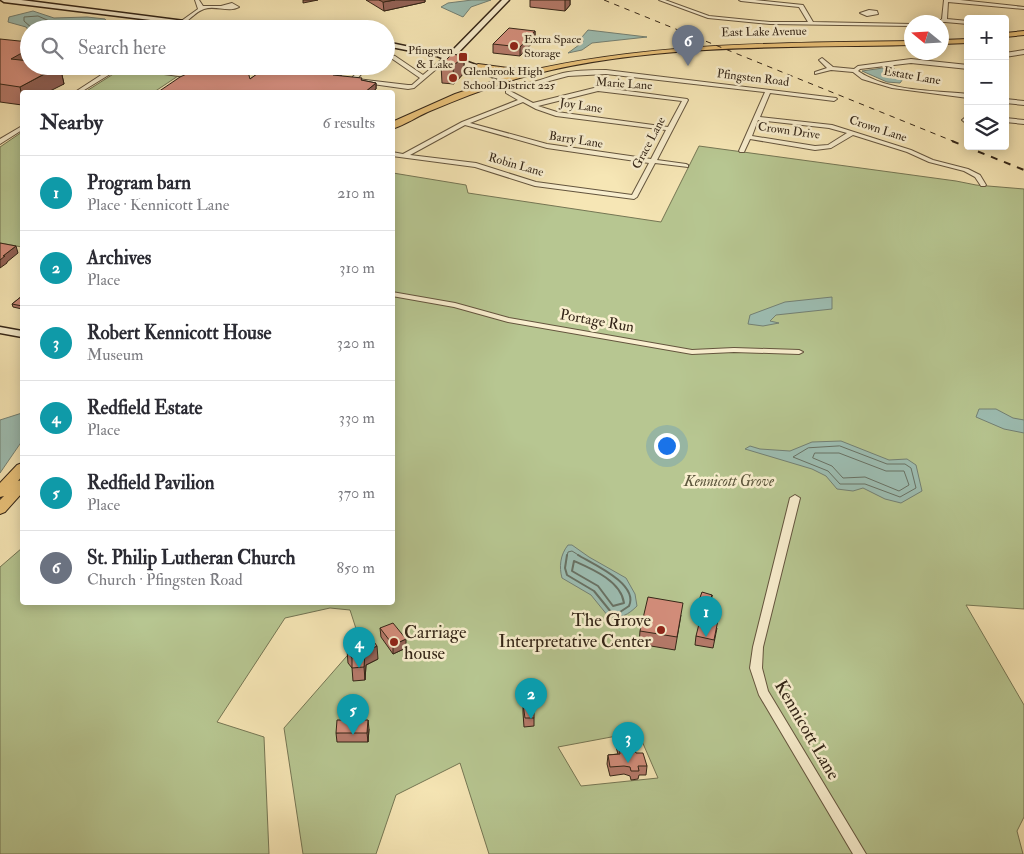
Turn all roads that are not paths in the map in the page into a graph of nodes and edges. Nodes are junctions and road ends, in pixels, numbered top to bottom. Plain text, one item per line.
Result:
1 (4, 0) edge
2 (197, 0) edge
3 (502, 0) edge
4 (506, 0) edge
5 (660, 0) edge
6 (676, 0) edge
7 (741, 0) edge
8 (946, 0) edge
9 (1015, 0) edge
10 (667, 2) junction
11 (775, 2) edge
12 (221, 7) dead end
13 (1015, 7) junction
14 (201, 8) junction
15 (1024, 8) edge
16 (867, 15) dead end
17 (943, 15) edge
18 (167, 20) edge
19 (186, 20) edge
20 (949, 21) edge
21 (964, 22) edge
22 (812, 24) junction
23 (872, 25) junction
24 (904, 25) edge
25 (1024, 34) edge
26 (1009, 36) edge
27 (964, 40) edge
28 (949, 41) edge
29 (904, 42) edge
30 (904, 42) edge
31 (395, 48) edge
32 (395, 48) edge
33 (1024, 52) edge
34 (446, 53) junction
35 (1009, 54) edge
36 (395, 58) edge
37 (822, 60) dead end
38 (964, 67) edge
39 (409, 68) junction
40 (831, 68) junction
41 (476, 69) junction
42 (855, 71) junction
43 (516, 72) junction
44 (817, 73) dead end
45 (105, 75) edge
46 (358, 75) edge
47 (363, 75) edge
48 (424, 78) junction
49 (499, 79) junction
50 (476, 84) junction
51 (392, 86) junction
52 (521, 88) junction
53 (81, 90) edge
54 (768, 91) junction
55 (964, 96) edge
56 (834, 99) dead end
57 (523, 100) junction
58 (685, 100) joint
59 (1009, 101) edge
60 (1024, 103) edge
61 (533, 105) junction
62 (395, 118) edge
63 (756, 118) junction
64 (1009, 120) edge
65 (1024, 122) edge
66 (464, 123) junction
67 (395, 125) edge
68 (20, 129) edge
69 (670, 129) junction
70 (852, 133) junction
71 (748, 137) junction
72 (0, 142) edge
73 (742, 151) dead end
74 (395, 154) edge
75 (405, 155) junction
76 (652, 162) junction
77 (686, 166) dead end
78 (984, 185) dead end
79 (634, 197) joint
80 (395, 295) edge
81 (0, 330) edge
82 (20, 334) edge
83 (799, 352) dead end
84 (20, 470) edge
85 (20, 487) edge
86 (0, 492) edge
87 (795, 498) dead end
88 (0, 509) edge
89 (860, 854) edge

1 - 18 main road
2 - 14 street
3 - 34 main road
4 - 34 main road
5 - 10 street
6 - 10 street
7 - 11 street
8 - 13 street
8 - 17 street
9 - 13 street
10 - 22 street
11 - 22 street
12 - 14 street
13 - 15 street
14 - 19 street
16 - 23 street
20 - 21 street
22 - 23 street
23 - 24 street
25 - 26 main road
27 - 28 main road
29 - 43 main road, East Lake Avenue
30 - 49 main road, East Lake Avenue
31 - 34 main road, Pfingsten Road
32 - 34 main road, Pfingsten Road
33 - 35 street
34 - 39 street
34 - 41 main road, Pfingsten Road
34 - 48 street
36 - 39 street
37 - 40 street
38 - 42 street, Estate Lane
39 - 48 street
40 - 42 street, Estate Lane
40 - 44 street, Estate Lane
41 - 43 main road
41 - 49 main road, Pfingsten Road
41 - 50 main road
42 - 55 street, Estate Lane
43 - 49 main road, East Lake Avenue
45 - 53 street
46 - 51 street
47 - 51 street
48 - 51 street
49 - 50 main road
49 - 52 street, Pfingsten Road
49 - 67 main road
50 - 62 main road
52 - 54 street, Pfingsten Road
52 - 57 street, Joy Lane
54 - 56 street, Pfingsten Road
54 - 63 street
57 - 61 street, Joy Lane
57 - 66 street
58 - 61 street, Marie Lane
58 - 69 street, Grace Lane
59 - 60 street
61 - 69 street, Joy Lane
63 - 70 street, Crown Lane
63 - 71 street
64 - 65 street
66 - 75 street
66 - 76 street, Barry Lane
68 - 72 street
69 - 76 street, Grace Lane
70 - 71 street, Crown Drive
70 - 78 street, Crown Lane
71 - 73 street
74 - 75 street, Robin Lane
75 - 79 street, Robin Lane
76 - 77 street, Barry Lane
76 - 79 street, Grace Lane
80 - 83 street, Portage Run
81 - 82 main road
84 - 86 main road
85 - 88 main road
87 - 89 street, Kennicott Lane

